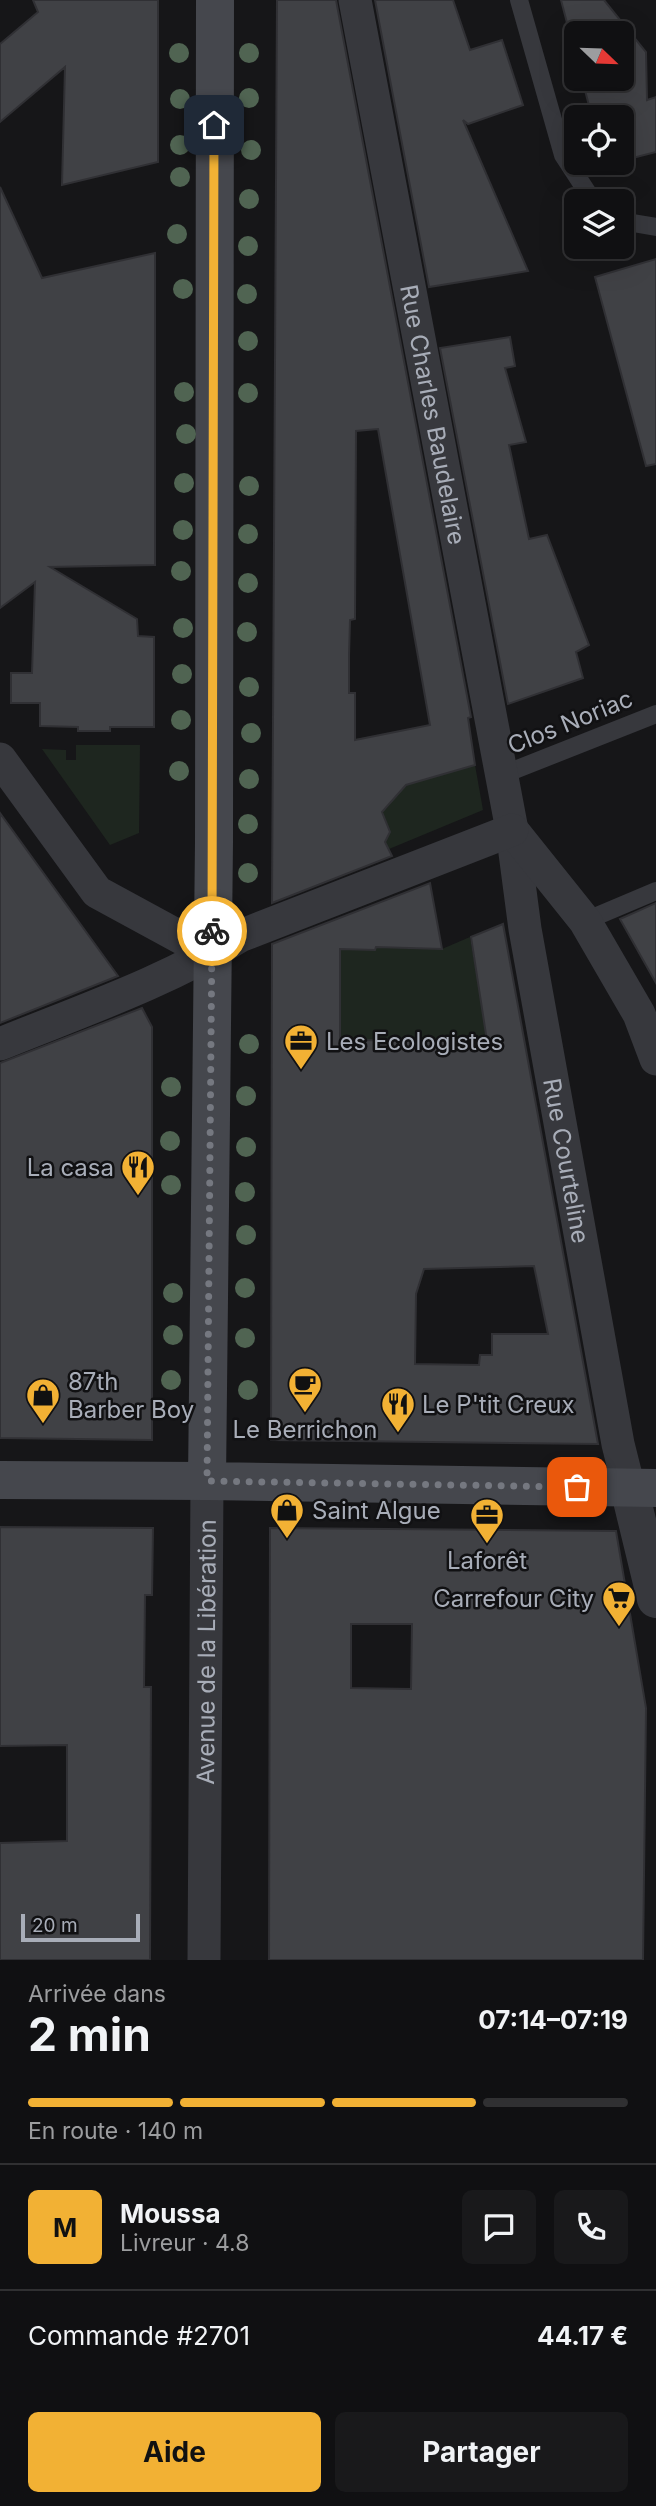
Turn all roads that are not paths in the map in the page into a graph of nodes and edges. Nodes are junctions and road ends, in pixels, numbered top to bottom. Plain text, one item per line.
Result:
1 (215, 0) edge
2 (355, 0) edge
3 (519, 0) edge
4 (585, 189) edge
5 (634, 223) edge
6 (656, 227) edge
7 (656, 714) edge
8 (0, 759) edge
9 (502, 775) junction
10 (512, 830) junction
11 (656, 891) edge
12 (585, 921) junction
13 (211, 954) junction
14 (0, 1044) edge
15 (656, 1059) edge
16 (0, 1480) edge
17 (207, 1481) junction
18 (643, 1488) edge
19 (656, 1600) edge
20 (204, 1960) edge

1 - 13 main road, Avenue de la Libération
2 - 9 street, Rue Charles Baudelaire
3 - 4 lane
5 - 6 lane
7 - 9 lane, Clos Noriac
8 - 13 street
9 - 10 street, Rue Charles Baudelaire
10 - 12 street
10 - 13 street
10 - 18 street, Rue Courteline
11 - 12 lane
12 - 15 street
13 - 14 street
13 - 17 main road, Avenue de la Libération
16 - 17 main road
17 - 18 main road
17 - 20 street, Avenue de la Libération
18 - 19 street

